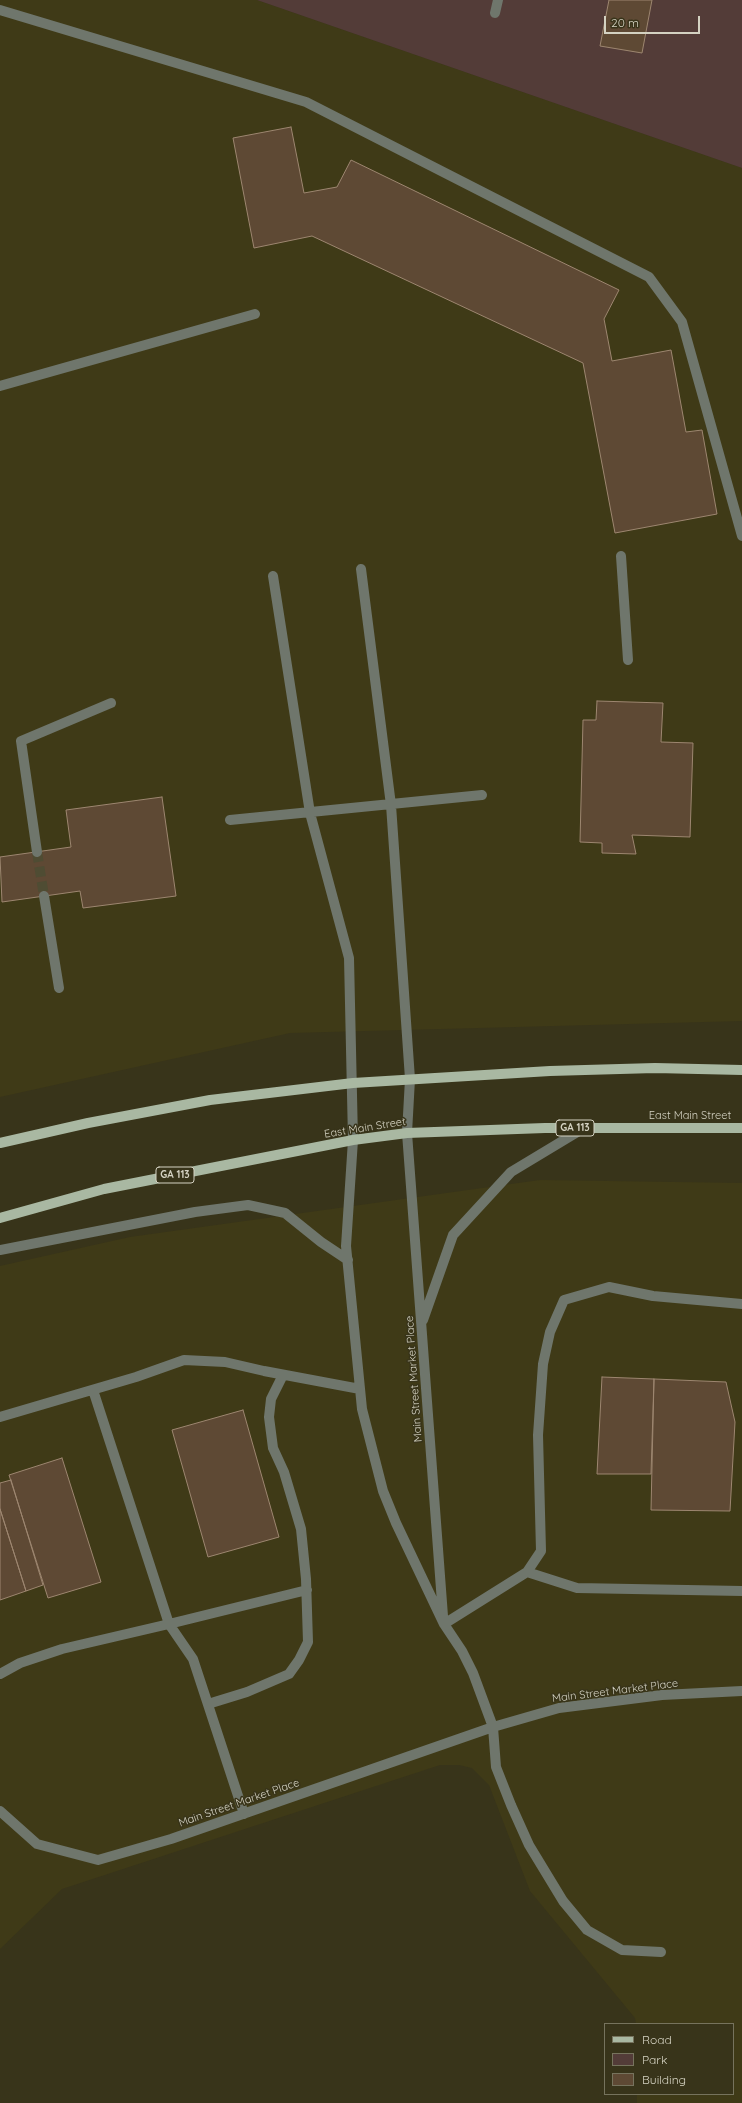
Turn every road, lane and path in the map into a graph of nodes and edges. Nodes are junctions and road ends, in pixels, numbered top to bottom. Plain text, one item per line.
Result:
1 (498, 0) edge
2 (0, 10) edge
3 (495, 13) dead end
4 (255, 314) dead end
5 (0, 386) edge
6 (742, 536) edge
7 (622, 556) dead end
8 (361, 569) dead end
9 (273, 576) dead end
10 (628, 660) dead end
11 (111, 703) dead end
12 (482, 795) dead end
13 (391, 805) junction
14 (310, 813) junction
15 (230, 820) dead end
16 (37, 852) tunnel mouth
17 (44, 896) tunnel mouth
18 (58, 988) dead end
19 (742, 1070) edge
20 (410, 1079) junction
21 (352, 1083) junction
22 (584, 1128) junction
23 (742, 1128) edge
24 (408, 1133) junction
25 (353, 1140) junction
26 (0, 1143) edge
27 (0, 1218) edge
28 (0, 1250) edge
29 (348, 1260) junction
30 (742, 1304) edge
31 (421, 1324) junction
32 (283, 1374) junction
33 (360, 1389) junction
34 (93, 1390) junction
35 (0, 1417) edge
36 (527, 1572) junction
37 (307, 1590) junction
38 (742, 1591) edge
39 (169, 1624) junction
40 (444, 1624) junction
41 (0, 1674) edge
42 (742, 1691) edge
43 (208, 1704) junction
44 (493, 1726) junction
45 (0, 1811) edge
46 (244, 1814) junction
47 (660, 1952) dead end

1 - 3 street
2 - 6 street
4 - 5 street
7 - 10 street
8 - 13 street, Main Street Market Place
9 - 14 street, Main Street Market Place
11 - 16 street
12 - 13 street
13 - 14 street
13 - 20 street, Main Street Market Place
14 - 15 street
14 - 21 street, Main Street Market Place
17 - 18 street
19 - 20 main road
20 - 21 main road
20 - 24 street, Main Street Market Place
21 - 25 street, Main Street Market Place
21 - 26 main road
22 - 23 main road, East Main Street / GA 113
22 - 24 main road, East Main Street / GA 113
22 - 31 street
24 - 25 main road, East Main Street / GA 113
24 - 31 street, Main Street Market Place
25 - 27 main road, East Main Street / GA 113
25 - 29 street, Main Street Market Place
28 - 29 street
29 - 33 street, Main Street Market Place
30 - 36 street
31 - 40 street, Main Street Market Place
32 - 33 street
32 - 34 street
32 - 37 street
33 - 40 street, Main Street Market Place
34 - 35 street
34 - 39 street
36 - 38 street
36 - 40 street
37 - 39 street
37 - 43 street
39 - 41 street
39 - 43 street
40 - 44 street, Main Street Market Place
42 - 44 street, Main Street Market Place
43 - 46 street
44 - 46 street, Main Street Market Place
44 - 47 street, Main Street Market Place
45 - 46 street, Main Street Market Place

